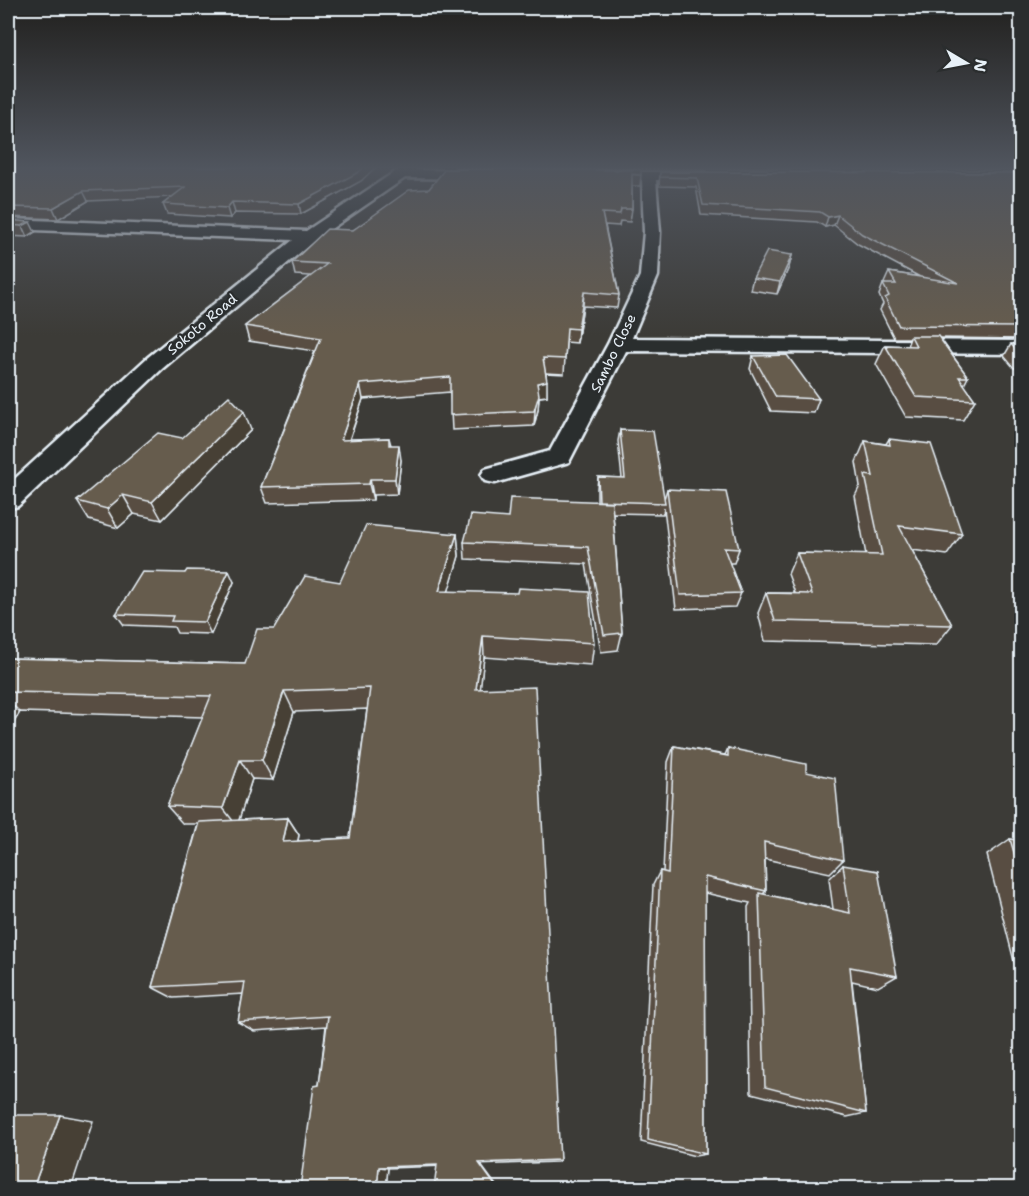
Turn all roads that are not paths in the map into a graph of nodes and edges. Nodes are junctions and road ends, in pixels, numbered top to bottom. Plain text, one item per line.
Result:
1 (329, 223) edge
2 (652, 223) edge
3 (8, 224) edge
4 (309, 236) junction
5 (619, 344) junction
6 (1022, 348) edge
7 (495, 475) dead end
8 (8, 500) edge

1 - 4 street, Sokoto Road
2 - 5 street, Sambo Close
3 - 4 street
4 - 8 street, Sokoto Road
5 - 6 street
5 - 7 street, Sambo Close

